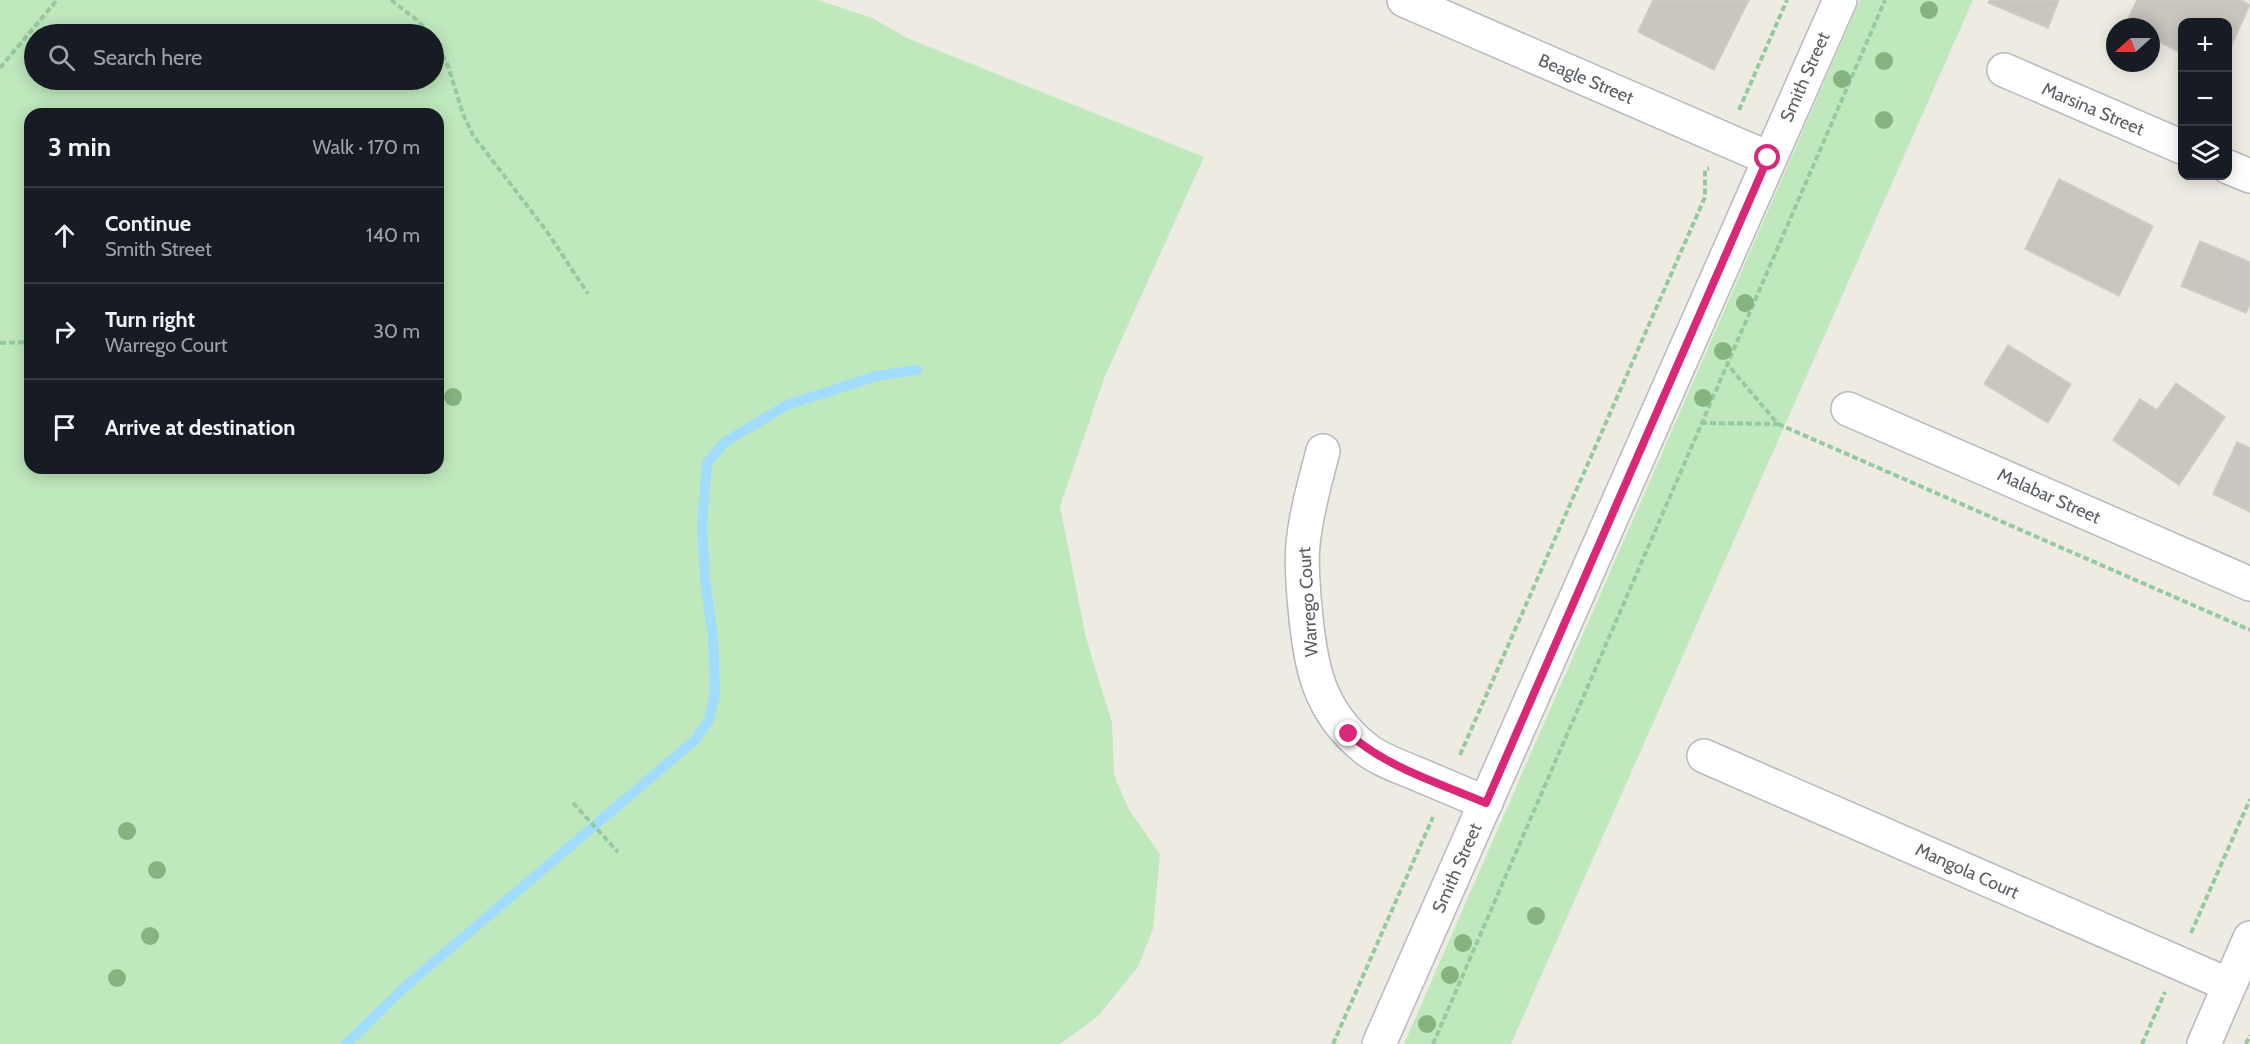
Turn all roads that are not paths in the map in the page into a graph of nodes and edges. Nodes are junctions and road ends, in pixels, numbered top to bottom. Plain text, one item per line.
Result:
1 (1404, 0) edge
2 (1839, 0) edge
3 (2004, 70) dead end
4 (2178, 145) edge
5 (1768, 158) junction
6 (2232, 169) edge
7 (2250, 176) edge
8 (1848, 409) dead end
9 (1323, 451) dead end
10 (2250, 584) edge
11 (1704, 756) dead end
12 (1486, 803) junction
13 (2250, 938) edge
14 (2229, 985) junction
15 (1379, 1044) edge
16 (2204, 1044) edge

1 - 5 street, Beagle Street
2 - 5 street, Smith Street
3 - 4 street, Marsina Street
5 - 12 street, Smith Street
6 - 7 street
8 - 10 street, Malabar Street
9 - 12 street, Warrego Court
11 - 14 street, Mangola Court
12 - 15 street, Smith Street
13 - 14 street
14 - 16 street

